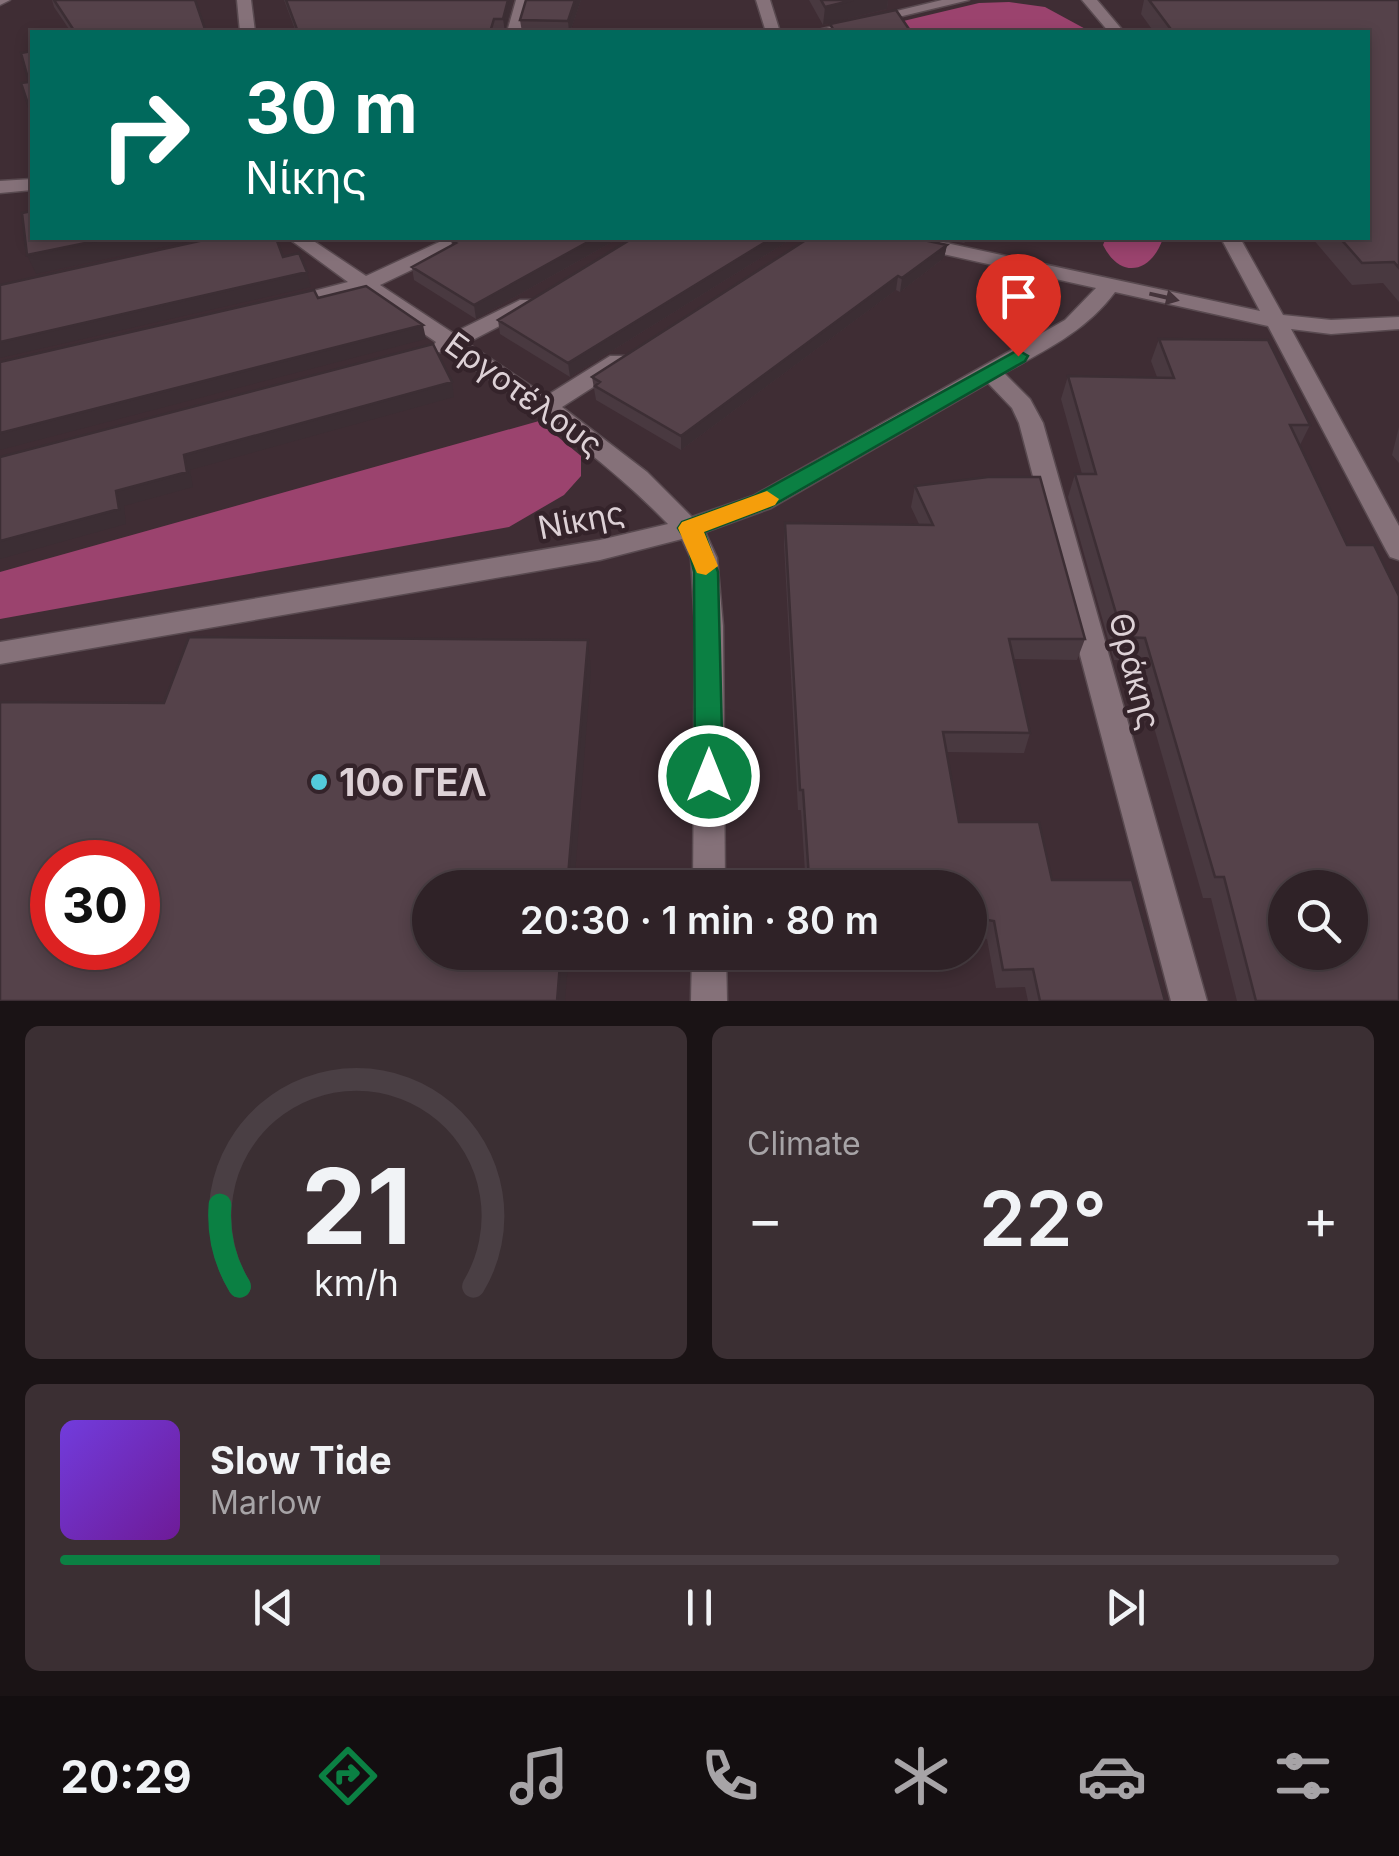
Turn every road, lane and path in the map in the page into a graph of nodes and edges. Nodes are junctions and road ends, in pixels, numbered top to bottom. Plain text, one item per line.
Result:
1 (244, 0) edge
2 (523, 0) edge
3 (763, 0) edge
4 (962, 0) edge
5 (1089, 0) edge
6 (248, 30) edge
7 (515, 30) edge
8 (773, 30) edge
9 (827, 30) edge
10 (1115, 30) edge
11 (30, 185) edge
12 (0, 187) edge
13 (300, 240) edge
14 (459, 240) edge
15 (1233, 240) edge
16 (943, 242) edge
17 (366, 283) junction
18 (1110, 284) junction
19 (540, 296) edge
20 (271, 308) edge
21 (1275, 321) junction
22 (1399, 324) edge
23 (441, 347) junction
24 (629, 354) edge
25 (990, 372) junction
26 (546, 407) junction
27 (690, 528) junction
28 (1399, 550) edge
29 (0, 653) edge
30 (709, 870) edge
31 (709, 970) edge
32 (709, 1001) edge
33 (1190, 1001) edge

1 - 6 street
2 - 7 street
3 - 8 street
4 - 9 street
5 - 10 street
11 - 12 street
13 - 17 street, Εργοτέλους
14 - 17 street
15 - 21 street
16 - 18 street
17 - 20 street
17 - 23 street, Εργοτέλους
18 -> 21 street
18 - 25 street, Νίκης
19 - 23 street
21 - 22 street
21 - 28 street
23 - 26 street, Εργοτέλους
24 - 26 street
25 - 27 street, Νίκης
25 - 33 street, Θράκης
26 - 27 street, Εργοτέλους
27 - 29 street, Νίκης
27 - 30 street, Εργοτέλους
31 - 32 street

